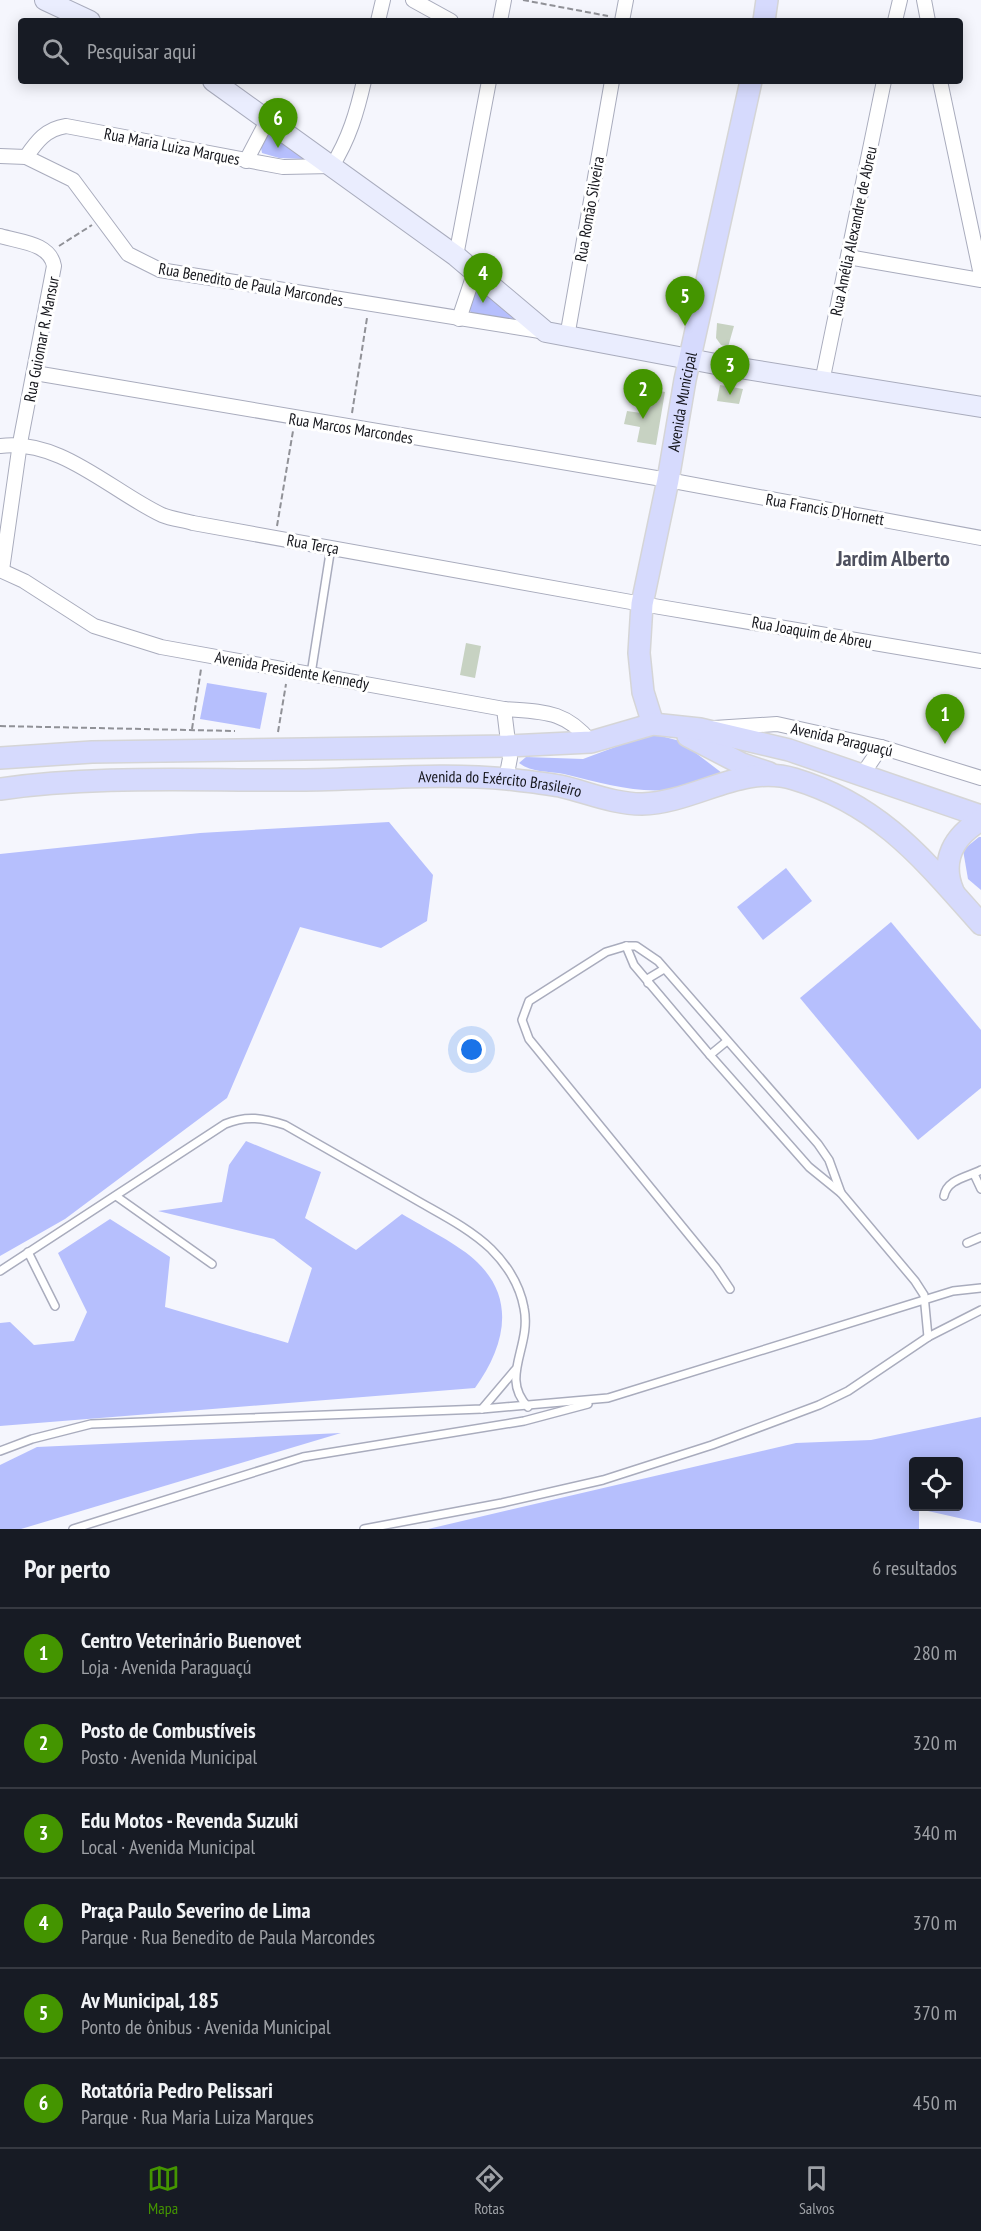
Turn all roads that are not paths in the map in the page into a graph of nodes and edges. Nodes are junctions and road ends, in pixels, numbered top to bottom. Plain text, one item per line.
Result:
1 (45, 0) edge
2 (383, 0) edge
3 (413, 0) edge
4 (504, 0) edge
5 (626, 0) edge
6 (767, 0) edge
7 (900, 0) edge
8 (924, 0) edge
9 (84, 18) edge
10 (379, 18) edge
11 (446, 18) edge
12 (501, 18) edge
13 (622, 18) edge
14 (764, 18) edge
15 (896, 18) edge
16 (927, 18) edge
17 (217, 84) edge
18 (363, 84) edge
19 (488, 84) edge
20 (611, 84) edge
21 (751, 84) edge
22 (883, 84) edge
23 (941, 84) edge
24 (268, 119) junction
25 (0, 156) edge
26 (26, 157) junction
27 (246, 161) junction
28 (332, 166) junction
29 (0, 236) edge
30 (456, 256) junction
31 (848, 257) junction
32 (474, 272) junction
33 (981, 275) edge
34 (981, 280) edge
35 (459, 319) junction
36 (546, 333) junction
37 (567, 337) junction
38 (690, 358) junction
39 (35, 373) junction
40 (822, 382) junction
41 (981, 407) edge
42 (20, 443) junction
43 (0, 446) edge
44 (668, 480) junction
45 (981, 538) edge
46 (331, 548) junction
47 (1, 570) edge
48 (642, 604) junction
49 (981, 661) edge
50 (311, 674) junction
51 (504, 709) junction
52 (653, 724) junction
53 (700, 729) junction
54 (591, 742) junction
55 (508, 746) junction
56 (881, 747) junction
57 (0, 758) edge
58 (769, 773) junction
59 (862, 775) junction
60 (981, 778) edge
61 (506, 779) junction
62 (0, 789) edge
63 (981, 818) edge
64 (954, 894) junction
65 (981, 924) edge
66 (626, 946) junction
67 (664, 969) junction
68 (648, 983) junction
69 (727, 1041) junction
70 (710, 1054) junction
71 (977, 1172) edge
72 (981, 1189) edge
73 (841, 1192) junction
74 (116, 1196) junction
75 (944, 1196) dead end
76 (981, 1237) edge
77 (967, 1243) dead end
78 (28, 1252) junction
79 (212, 1264) dead end
80 (0, 1271) edge
81 (981, 1288) edge
82 (730, 1289) dead end
83 (925, 1301) junction
84 (55, 1306) dead end
85 (981, 1310) edge
86 (928, 1337) junction
87 (516, 1368) junction
88 (608, 1398) junction
89 (528, 1407) junction
90 (482, 1409) junction
91 (0, 1451) edge
92 (73, 1529) edge
93 (364, 1529) edge

1 - 9 main road
2 - 10 street
3 - 11 street
4 - 12 street
5 - 13 street
6 - 14 main road
7 - 15 street
8 - 16 street
17 - 24 main road
18 - 28 street
19 - 30 street
20 - 37 street, Rua Romão Silveira
21 - 38 main road, Avenida Municipal
22 - 31 street, Rua Amélia Alexandre de Abreu
23 - 33 street
24 - 27 street
24 - 28 main road
25 - 26 street, Rua Benedito de Paula Marcondes
26 - 27 street, Rua Maria Luiza Marques
26 - 35 street, Rua Benedito de Paula Marcondes
27 - 28 street, Rua Maria Luiza Marques
28 - 30 main road
29 - 39 street, Rua Guiomar R. Mansur
30 - 32 main road
31 - 34 street
31 - 40 street, Rua Amélia Alexandre de Abreu
32 - 35 street
32 - 36 main road
35 - 36 street, Rua Benedito de Paula Marcondes
36 - 37 main road
37 - 38 main road
38 - 40 main road
38 - 44 main road, Avenida Municipal
39 - 42 street, Rua Guiomar R. Mansur
39 - 44 street, Rua Marcos Marcondes
40 - 41 main road
42 - 43 street
42 - 46 street, Rua Terça
42 - 47 street, Rua Guiomar R. Mansur
44 - 45 street, Rua Francis D'Hornett
44 - 48 main road, Avenida Municipal
46 - 48 street, Rua Terça
46 - 50 lane
47 - 50 street, Avenida Presidente Kennedy
48 - 49 street, Rua Joaquim de Abreu
48 - 52 main road, Avenida Municipal
50 - 51 street, Avenida Presidente Kennedy
51 - 54 street, Avenida Presidente Kennedy
51 - 55 street
52 - 53 main road, Avenida do Exército Brasileiro
52 - 54 main road, Avenida do Exército Brasileiro
52 - 58 main road
53 - 56 street, Avenida Paraguaçú
53 - 59 main road, Avenida do Exército Brasileiro
54 - 55 main road, Avenida do Exército Brasileiro
55 - 57 main road, Avenida do Exército Brasileiro
55 - 61 street
56 - 59 street
56 - 60 street, Avenida Paraguaçú
58 - 61 main road, Avenida do Exército Brasileiro
58 - 64 main road, Avenida do Exército Brasileiro
59 - 63 main road, Avenida do Exército Brasileiro
61 - 62 main road, Avenida do Exército Brasileiro
63 - 64 main road
64 - 65 main road, Avenida do Exército Brasileiro
66 - 67 lane
66 - 68 lane
66 - 82 lane
67 - 68 lane
67 - 69 lane
68 - 70 lane
69 - 70 lane
69 - 73 lane
70 - 73 lane
71 - 72 lane
71 - 75 lane
73 - 83 lane
74 - 78 lane
74 - 79 lane
74 - 87 lane
76 - 77 lane
78 - 80 lane
78 - 84 lane
81 - 83 lane
83 - 86 lane
83 - 88 lane
85 - 86 lane
86 - 93 lane
87 - 89 lane
87 - 90 lane
88 - 89 lane
88 - 92 lane
89 - 90 lane
90 - 91 lane

